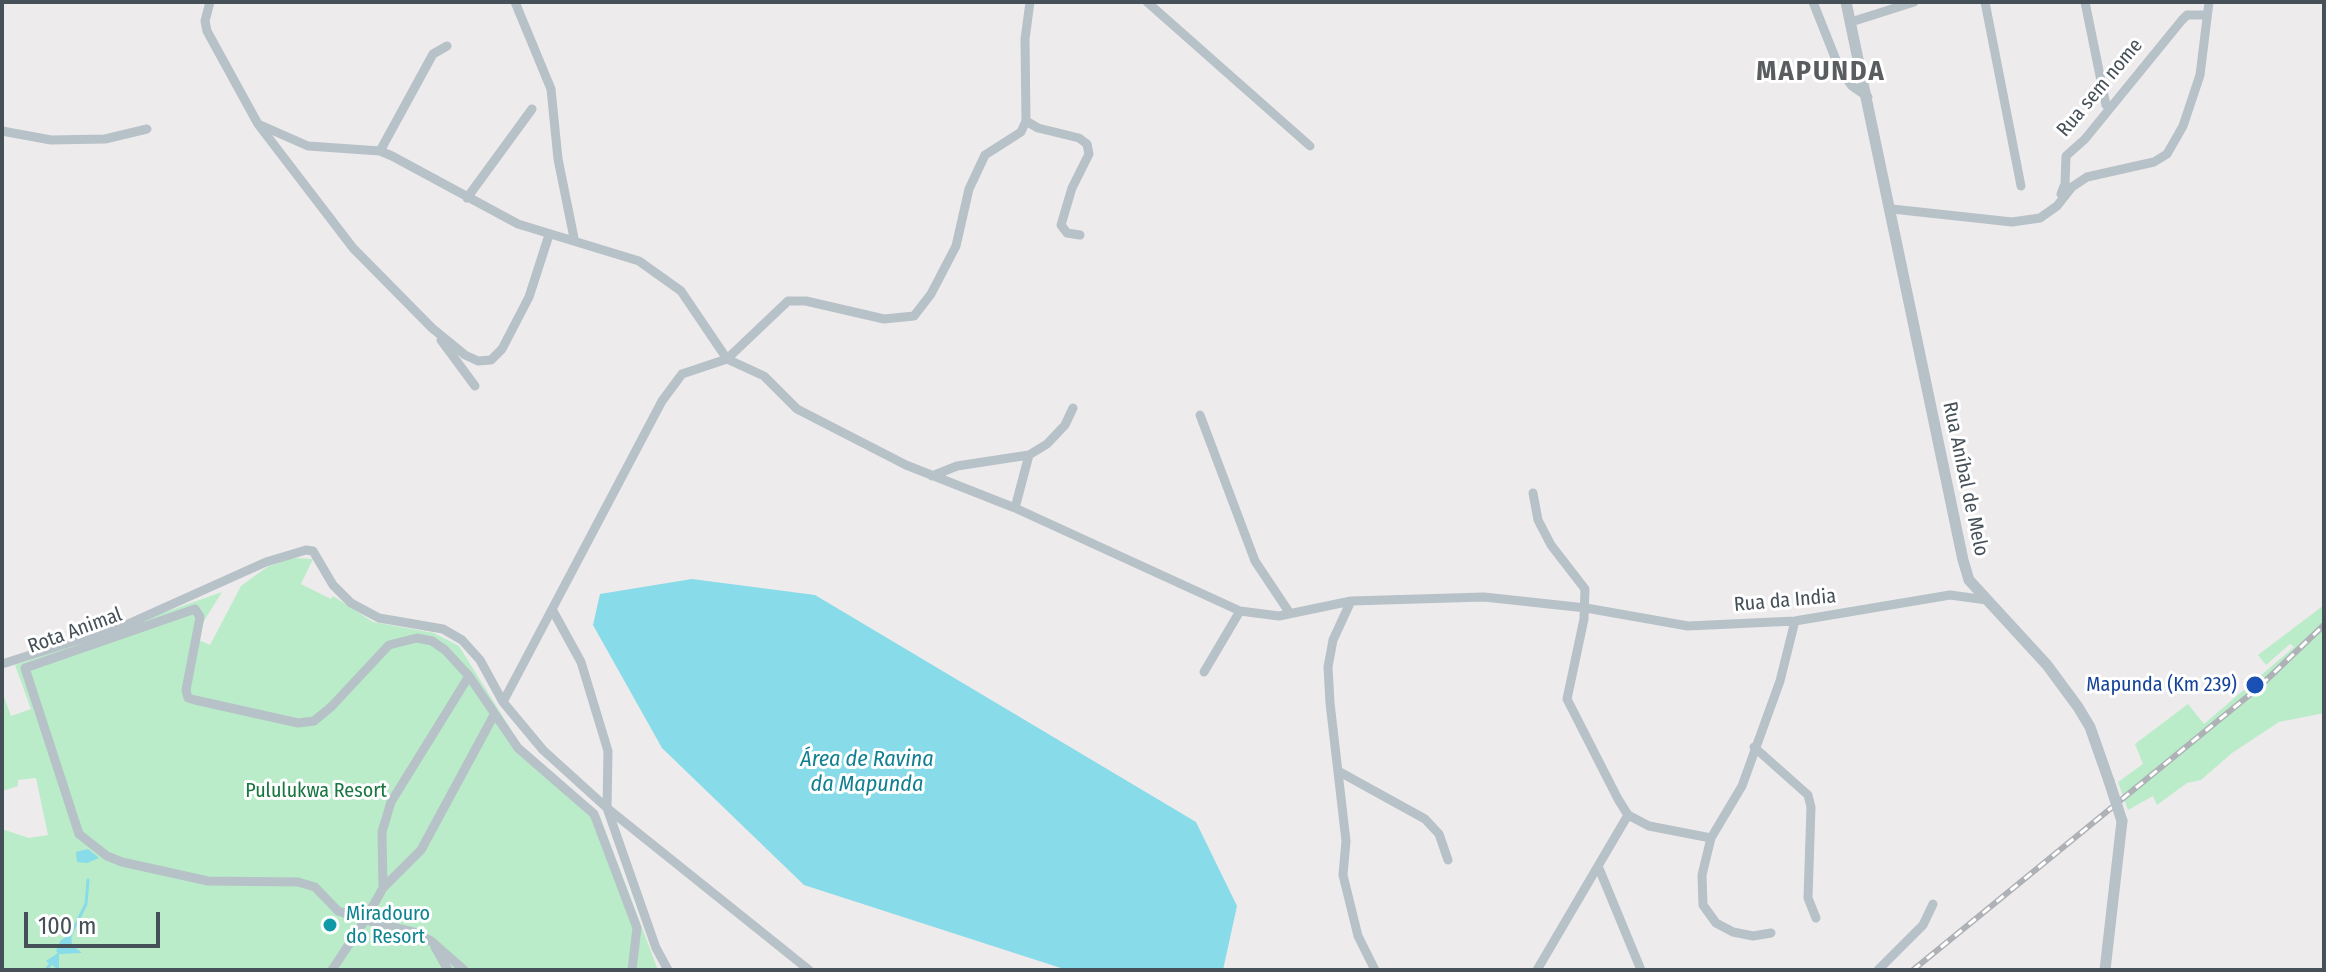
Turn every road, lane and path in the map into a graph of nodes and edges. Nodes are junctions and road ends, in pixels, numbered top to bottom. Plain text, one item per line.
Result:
1 (210, 2) edge
2 (515, 2) edge
3 (1030, 2) edge
4 (1147, 2) edge
5 (1813, 2) edge
6 (1846, 2) edge
7 (1914, 2) edge
8 (1985, 2) edge
9 (2085, 2) edge
10 (2209, 2) edge
11 (2204, 15) dead end
12 (1851, 22) junction
13 (447, 46) dead end
14 (1868, 97) junction
15 (2106, 105) dead end
16 (532, 109) dead end
17 (1026, 121) junction
18 (258, 124) junction
19 (147, 129) dead end
20 (2, 131) edge
21 (1310, 146) dead end
22 (380, 151) junction
23 (2021, 186) dead end
24 (467, 198) junction
25 (2054, 208) junction
26 (1892, 209) junction
27 (549, 235) junction
28 (1080, 235) dead end
29 (574, 238) junction
30 (432, 328) junction
31 (727, 359) junction
32 (475, 386) dead end
33 (1073, 408) dead end
34 (1200, 415) dead end
35 (1029, 455) junction
36 (932, 476) junction
37 (1533, 493) dead end
38 (1015, 508) junction
39 (1987, 600) junction
40 (1351, 601) junction
41 (1586, 608) junction
42 (553, 611) junction
43 (1240, 611) junction
44 (1289, 612) junction
45 (1795, 621) junction
46 (2, 664) edge
47 (1204, 672) dead end
48 (469, 676) junction
49 (503, 702) junction
50 (494, 715) junction
51 (1754, 747) junction
52 (1338, 771) junction
53 (607, 808) junction
54 (1628, 815) junction
55 (1711, 838) junction
56 (1448, 860) dead end
57 (1598, 866) junction
58 (383, 888) junction
59 (1933, 904) dead end
60 (1816, 918) dead end
61 (365, 920) junction
62 (1771, 933) dead end
63 (431, 941) junction
64 (2109, 969) edge
65 (332, 970) edge
66 (448, 970) edge
67 (464, 970) edge
68 (632, 970) edge
69 (668, 970) edge
70 (809, 970) edge
71 (1375, 970) edge
72 (1537, 970) edge
73 (1641, 970) edge
74 (1878, 970) edge

1 - 18 street
2 - 29 street
3 - 17 street
4 - 21 street
5 - 14 street
6 - 12 street, Rua Aníbal de Melo
7 - 12 street
8 - 23 street
9 - 15 street
10 - 25 street
11 - 25 street, Rua sem nome
12 - 14 street, Rua Aníbal de Melo
13 - 22 street
14 - 26 street, Rua Aníbal de Melo
16 - 24 street
17 - 28 street
17 - 31 street
18 - 22 street
18 - 30 street
19 - 20 street
22 - 24 street
24 - 27 street
25 - 26 street
26 - 39 street, Rua Aníbal de Melo
27 - 29 street
27 - 30 street
29 - 31 street
30 - 32 street
31 - 36 street, Rua da India
31 - 42 street
33 - 35 street
34 - 44 street
35 - 36 street
35 - 38 street
36 - 38 street, Rua da India
37 - 41 street
38 - 43 street, Rua da India
39 - 45 street, Rua da India
39 - 64 street, Rua Aníbal de Melo, bridge
40 - 41 street, Rua da India
40 - 44 street, Rua da India
40 - 52 street
41 - 45 street, Rua da India
41 - 54 street
42 - 49 street
42 - 53 street
43 - 44 street, Rua da India
43 - 47 street
45 - 51 street
46 - 49 street
48 - 50 street, Rota Animal
48 - 58 street
48 - 61 street, Rota Animal
49 - 53 street
50 - 58 street
50 - 68 street, Rota Animal
51 - 55 street
51 - 60 street
52 - 56 street
52 - 71 street
53 - 69 street
53 - 70 street
54 - 55 street
54 - 57 street
55 - 62 street
57 - 72 street
57 - 73 street
58 - 61 street
59 - 74 street
61 - 63 street, Rota Animal
61 - 65 street
63 - 66 street
63 - 67 street, Rota Animal

